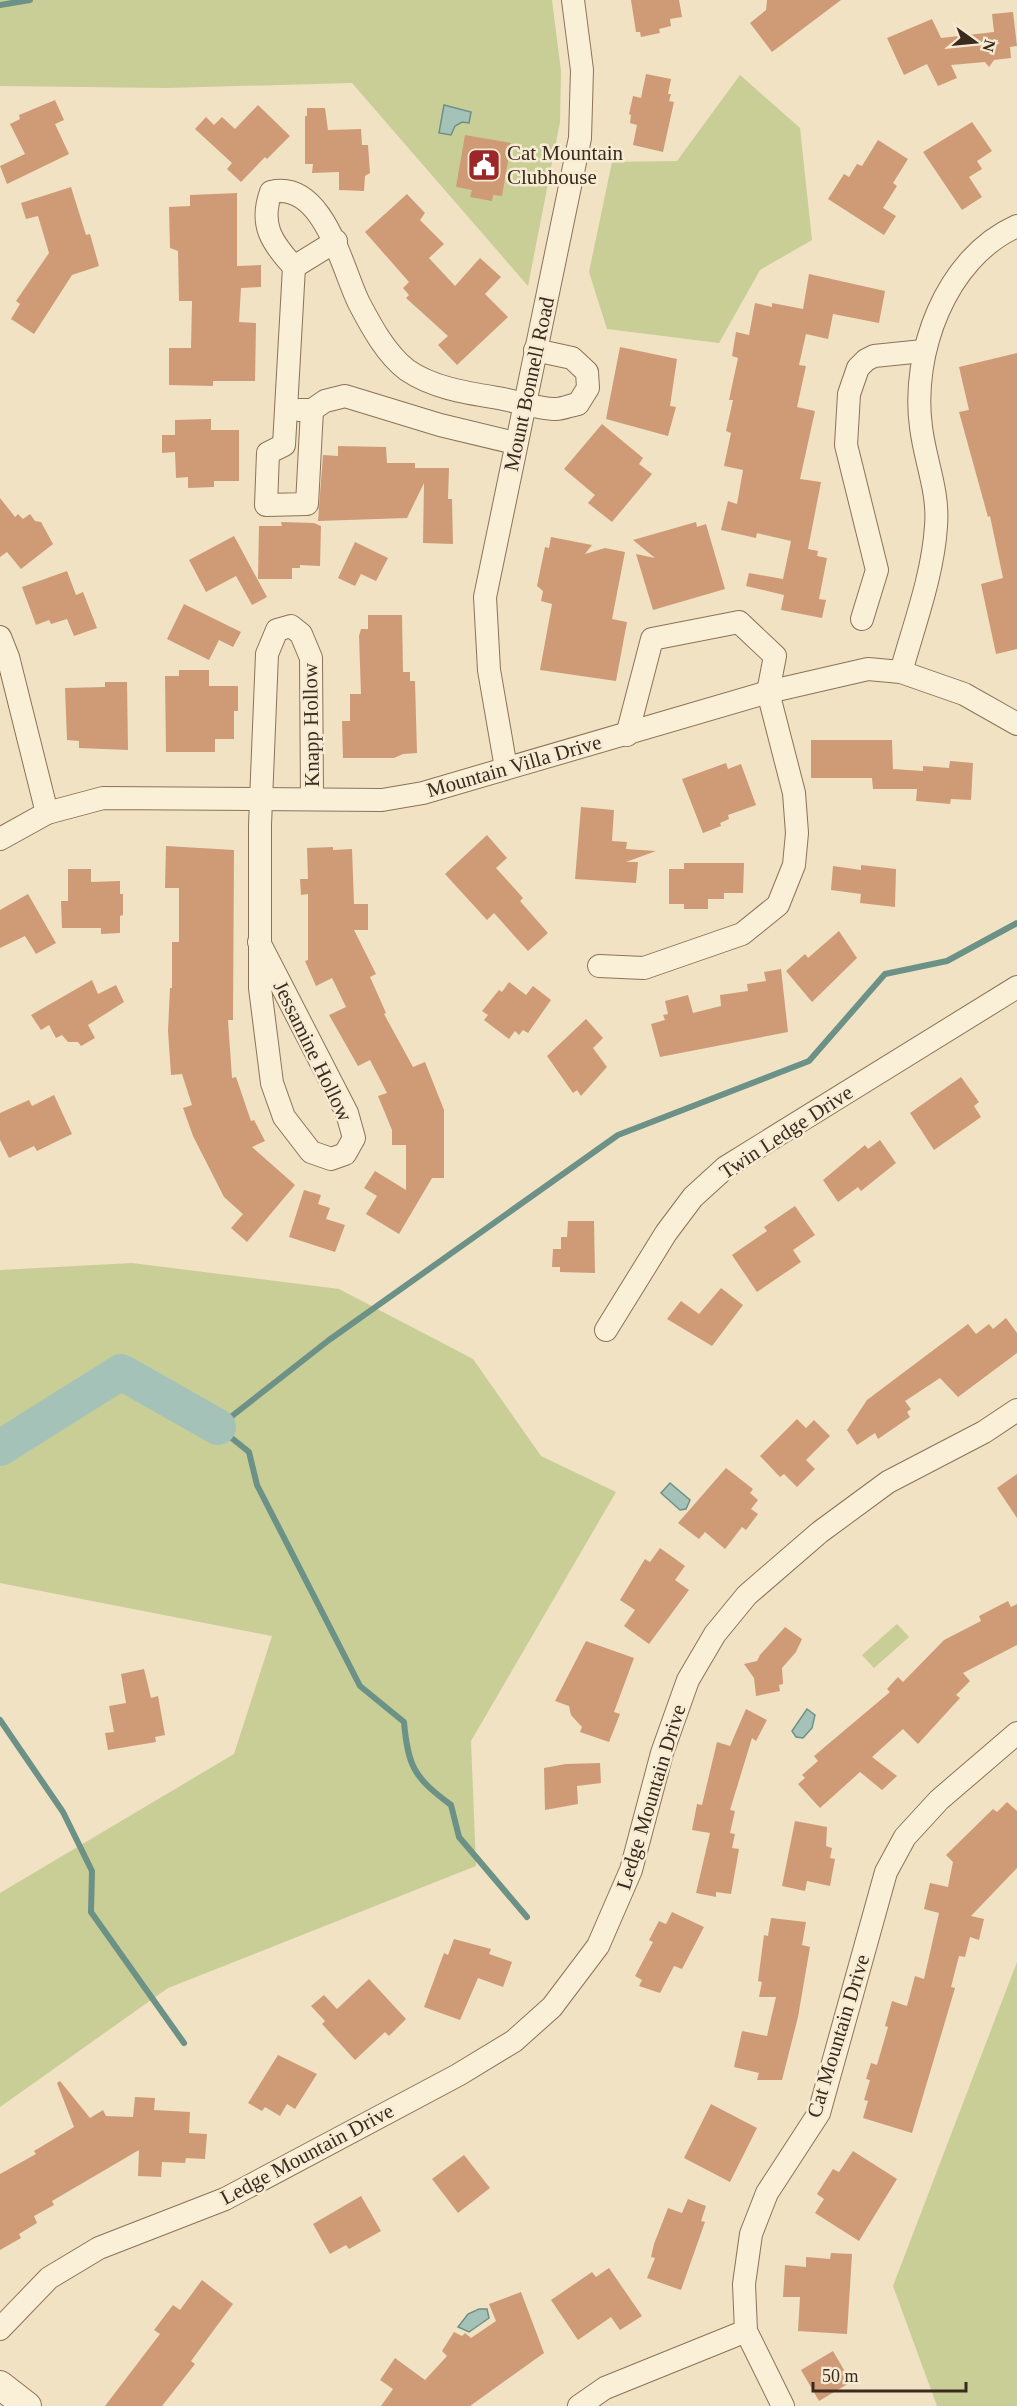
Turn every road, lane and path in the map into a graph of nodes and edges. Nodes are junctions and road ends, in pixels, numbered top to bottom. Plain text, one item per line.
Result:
1 (573, 0) edge
2 (1017, 226) edge
3 (336, 241) junction
4 (294, 267) junction
5 (535, 350) junction
6 (923, 351) junction
7 (525, 403) junction
8 (285, 410) junction
9 (312, 410) junction
10 (515, 443) junction
11 (862, 619) dead end
12 (0, 637) edge
13 (901, 672) junction
14 (768, 692) junction
15 (1017, 724) edge
16 (627, 735) junction
17 (506, 768) junction
18 (261, 798) junction
19 (312, 798) junction
20 (47, 813) junction
21 (0, 839) edge
22 (259, 942) junction
23 (599, 966) dead end
24 (1017, 987) edge
25 (606, 1330) dead end
26 (1017, 1410) edge
27 (1017, 1733) edge
28 (0, 2329) edge
29 (746, 2331) junction
30 (0, 2385) edge
31 (27, 2406) edge
32 (579, 2406) edge
33 (783, 2406) edge

1 - 5 street, Mount Bonnell Road
2 - 6 street
3 - 4 street
3 - 4 street
3 - 7 street
4 - 8 street
5 - 7 street, Mount Bonnell Road
5 - 7 street
6 - 11 street
6 - 13 street
7 - 10 street, Mount Bonnell Road
8 - 9 street
8 - 9 street
9 - 10 street
10 - 17 street, Mount Bonnell Road
12 - 20 street
13 - 14 street, Mountain Villa Drive
13 - 15 street, Mountain Villa Drive
14 - 16 street, Mountain Villa Drive
14 - 16 street
14 - 23 street
16 - 17 street, Mountain Villa Drive
17 - 19 street, Mountain Villa Drive
18 - 19 street, Mountain Villa Drive
18 - 19 street, Knapp Hollow
18 - 20 street, Mountain Villa Drive
18 - 22 street, Jessamine Hollow
20 - 21 street, Mountain Villa Drive
22 - 22 street, Jessamine Hollow
24 - 25 street, Twin Ledge Drive
26 - 28 street, Ledge Mountain Drive
27 - 29 street, Cat Mountain Drive
29 - 32 street
29 - 33 street, Cat Mountain Drive
30 - 31 street

